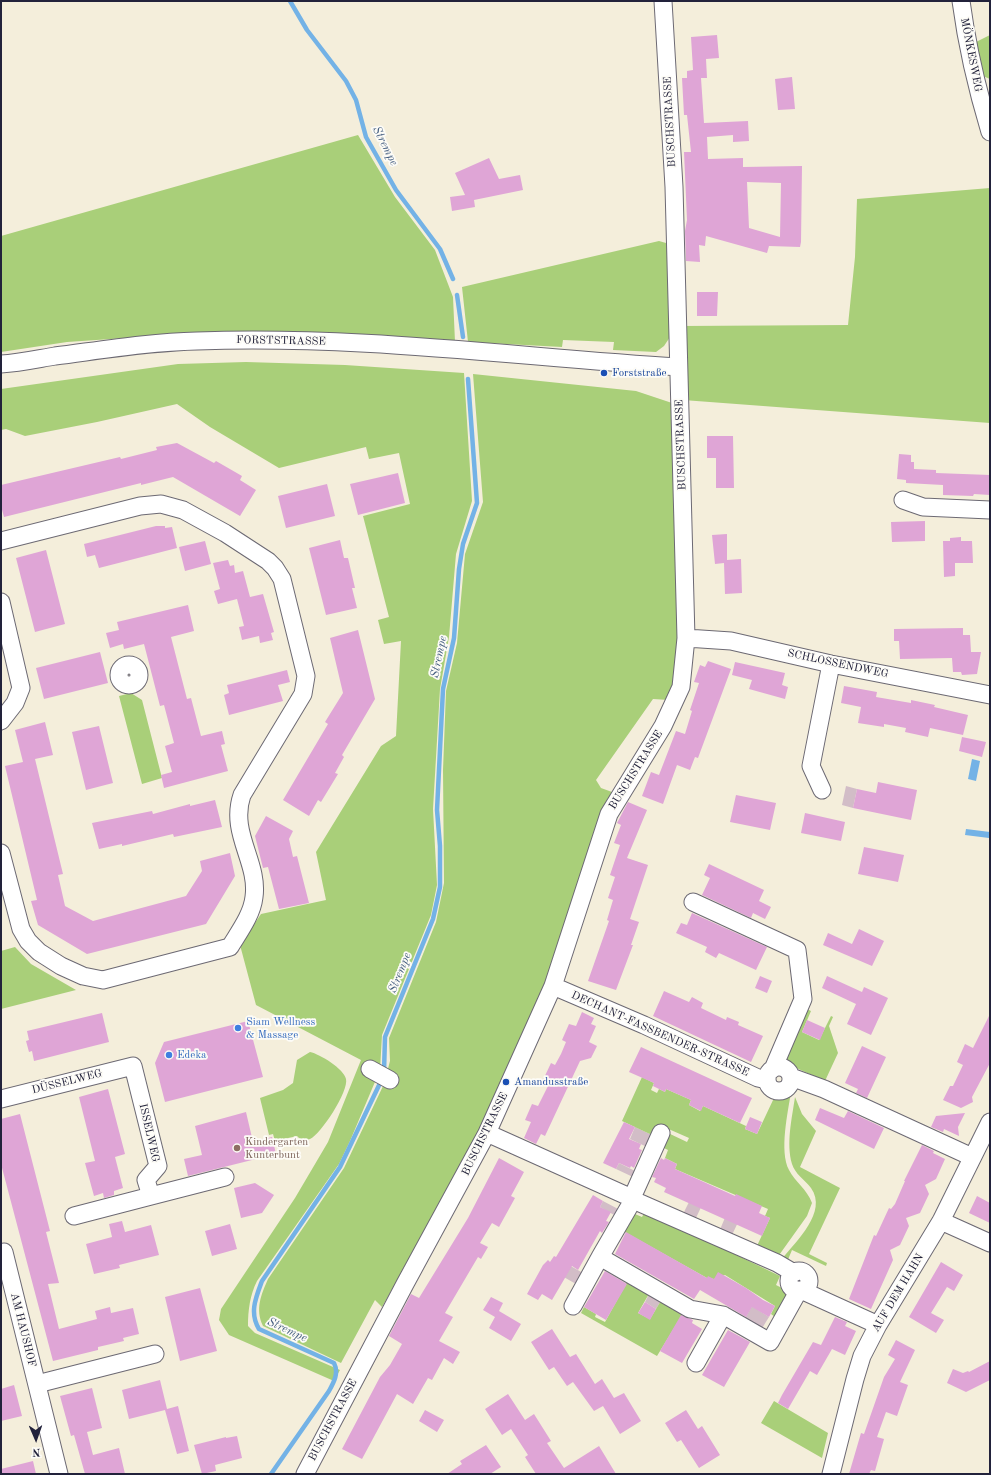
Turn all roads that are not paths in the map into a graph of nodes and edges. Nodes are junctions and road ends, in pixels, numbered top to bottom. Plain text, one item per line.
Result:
1 (664, 1) edge
2 (961, 1) edge
3 (990, 132) edge
4 (2, 364) edge
5 (678, 367) junction
6 (903, 500) dead end
7 (990, 510) edge
8 (1, 541) edge
9 (1, 602) edge
10 (686, 638) junction
11 (832, 664) junction
12 (990, 695) edge
13 (1, 721) edge
14 (822, 790) dead end
15 (2, 859) edge
16 (694, 902) dead end
17 (553, 986) junction
18 (133, 1066) joint
19 (370, 1068) dead end
20 (770, 1074) junction
21 (390, 1080) dead end
22 (1, 1099) edge
23 (990, 1122) edge
24 (487, 1133) junction
25 (661, 1133) dead end
26 (972, 1157) junction
27 (225, 1178) dead end
28 (150, 1196) junction
29 (632, 1199) junction
30 (74, 1216) dead end
31 (941, 1221) junction
32 (990, 1243) edge
33 (4, 1252) dead end
34 (600, 1257) junction
35 (800, 1290) junction
36 (573, 1306) dead end
37 (723, 1315) junction
38 (878, 1325) junction
39 (154, 1354) dead end
40 (696, 1363) dead end
41 (37, 1384) junction
42 (308, 1473) edge
43 (59, 1474) edge
44 (831, 1474) edge

1 - 5 street, BUSCHSTRASSE
2 - 3 street, MÖNKESWEG
4 - 5 street, FORSTSTRASSE
5 - 10 street, BUSCHSTRASSE
6 - 7 street
8 - 15 street
9 - 13 street
10 - 11 street, SCHLOSSENDWEG
10 - 17 street, BUSCHSTRASSE
11 - 12 street, SCHLOSSENDWEG
11 - 14 street
16 - 20 street
17 - 20 street, DECHANT-FASSBENDER-STRASSE
17 - 24 street, BUSCHSTRASSE
18 - 22 street, DÜSSELWEG
18 - 28 street, ISSELWEG
19 - 21 street
20 - 26 street, DECHANT-FASSBENDER-STRASSE
23 - 26 street, AUF DEM HAHN
24 - 29 street
24 - 42 street, BUSCHSTRASSE
25 - 29 street
26 - 31 street, AUF DEM HAHN
27 - 28 street
28 - 30 street
29 - 34 street
29 - 35 street
31 - 32 street
31 - 38 street, AUF DEM HAHN
33 - 41 street, AM HAUSHOF
34 - 36 street
34 - 37 street
35 - 37 street
35 - 38 street
37 - 40 street
38 - 44 street, AUF DEM HAHN
39 - 41 street
41 - 43 street, AM HAUSHOF

